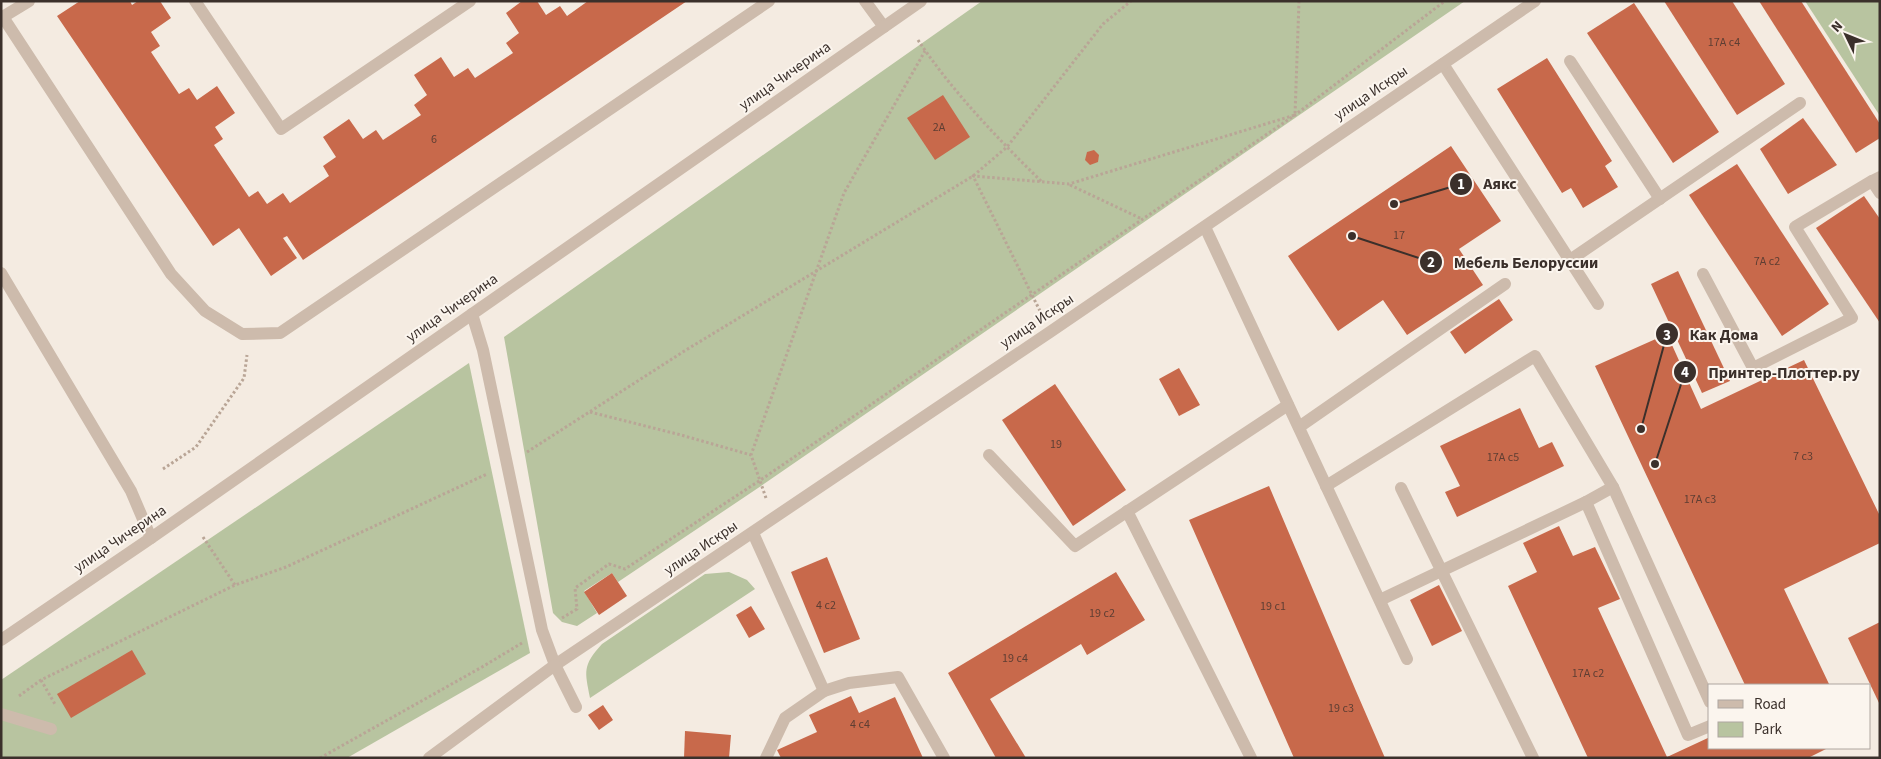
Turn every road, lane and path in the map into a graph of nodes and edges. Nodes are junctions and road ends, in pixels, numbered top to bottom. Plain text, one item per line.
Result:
1 (29, 1) edge
2 (195, 1) edge
3 (470, 1) edge
4 (769, 1) edge
5 (865, 1) edge
6 (921, 1) edge
7 (1131, 1) edge
8 (1299, 1) edge
9 (1445, 1) edge
10 (1535, 1) edge
11 (2, 18) edge
12 (884, 27) junction
13 (918, 40) dead end
14 (925, 51) junction
15 (1570, 61) dead end
16 (1443, 64) junction
17 (1800, 103) dead end
18 (1295, 115) junction
19 (1007, 147) junction
20 (973, 176) junction
21 (1876, 179) edge
22 (1042, 182) junction
23 (1069, 184) junction
24 (1880, 193) edge
25 (1660, 199) junction
26 (1142, 219) junction
27 (1205, 227) junction
28 (1570, 260) junction
29 (1, 273) edge
30 (816, 273) junction
31 (1704, 274) dead end
32 (1505, 284) dead end
33 (1032, 294) junction
34 (1598, 304) dead end
35 (472, 314) junction
36 (1050, 332) junction
37 (250, 334) junction
38 (1288, 405) junction
39 (590, 412) junction
40 (1299, 427) junction
41 (522, 455) dead end
42 (751, 455) junction
43 (989, 455) dead end
44 (162, 469) dead end
45 (494, 470) dead end
46 (759, 481) junction
47 (1326, 486) junction
48 (1613, 487) junction
49 (1401, 488) dead end
50 (1586, 502) junction
51 (1127, 511) junction
52 (775, 518) junction
53 (753, 533) junction
54 (203, 537) dead end
55 (152, 538) junction
56 (1441, 571) junction
57 (234, 585) junction
58 (1380, 600) junction
59 (542, 630) junction
60 (1, 640) edge
61 (1407, 659) dead end
62 (554, 665) junction
63 (824, 691) junction
64 (17, 697) dead end
65 (1708, 698) edge
66 (576, 707) dead end
67 (1, 714) edge
68 (1708, 727) edge
69 (51, 728) dead end
70 (320, 758) edge
71 (429, 758) edge
72 (766, 758) edge
73 (944, 758) edge
74 (1251, 758) edge
75 (1533, 758) edge

1 - 11 street
2 - 3 street
4 - 37 street
5 - 12 street
6 - 12 street, улица Чичерина
7 - 19 path
8 - 18 path
9 - 18 path
10 - 16 street, улица Искры
11 - 37 street
12 - 35 street, улица Чичерина
13 - 14 path
14 - 19 path
14 - 30 path
15 - 25 street
16 - 27 street, улица Искры
16 - 28 street
17 - 25 street
18 - 23 path
18 - 26 path
19 - 20 path
19 - 22 path
20 - 22 path
20 - 30 path
20 - 33 path
21 - 24 street
21 - 31 street
22 - 23 path
23 - 26 path
25 - 28 street
26 - 33 path
27 - 36 street, улица Искры
27 - 38 street
28 - 34 street
29 - 55 street
30 - 39 path
30 - 42 path
32 - 40 street
33 - 36 path
33 - 46 path
35 - 55 street, улица Чичерина
35 - 59 street
36 - 52 street, улица Искры
37 - 44 path
38 - 40 street
38 - 51 street
39 - 41 path
39 - 42 path
40 - 47 street
42 - 46 path
43 - 51 street
45 - 57 path
46 - 52 path
46 - 59 path
47 - 48 street
47 - 58 street
48 - 50 street
48 - 65 street
49 - 56 street
50 - 56 street
50 - 68 street
51 - 74 street
52 - 53 street, улица Искры
53 - 62 street, улица Искры
53 - 63 street
54 - 57 path
55 - 60 street, улица Чичерина
56 - 58 street
56 - 75 street
57 - 64 path
58 - 61 street
59 - 62 street
59 - 70 path
62 - 66 street
62 - 71 street, улица Искры
63 - 72 street
63 - 73 street
67 - 69 street

